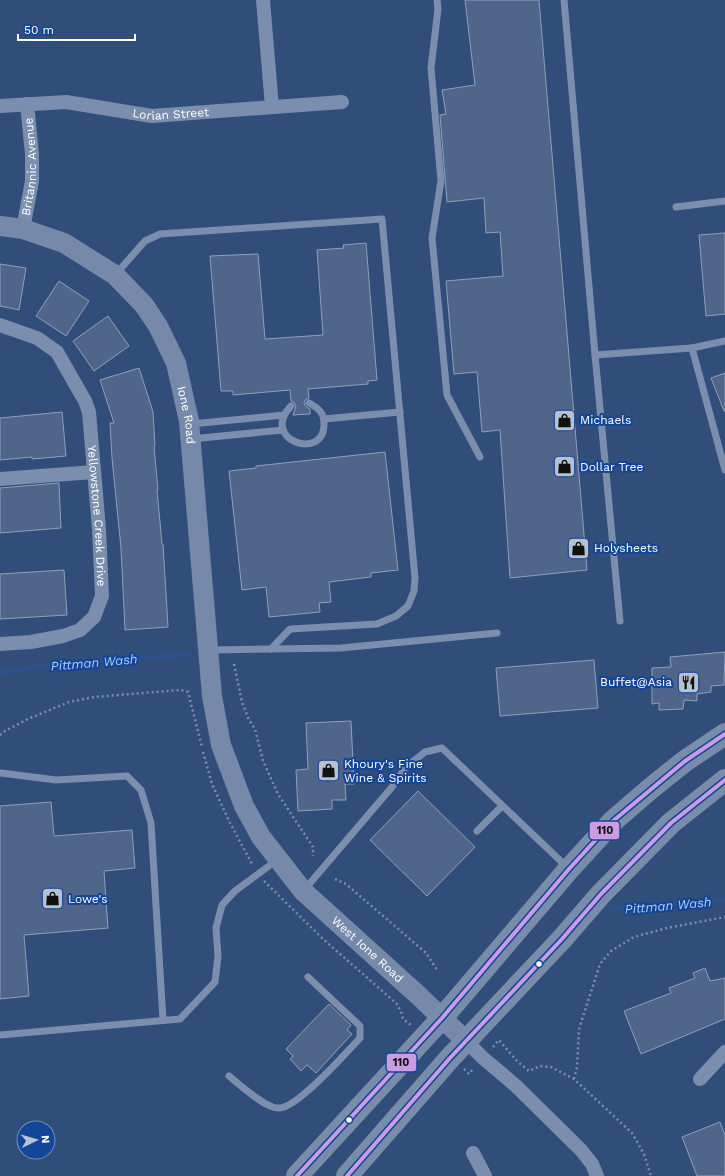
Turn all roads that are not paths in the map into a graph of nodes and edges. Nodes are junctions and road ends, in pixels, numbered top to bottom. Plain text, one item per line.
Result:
1 (263, 0) edge
2 (437, 0) edge
3 (564, 0) edge
4 (342, 102) dead end
5 (27, 104) junction
6 (0, 106) edge
7 (272, 107) junction
8 (725, 201) edge
9 (676, 207) dead end
10 (0, 226) edge
11 (23, 229) junction
12 (115, 275) junction
13 (0, 325) edge
14 (725, 341) edge
15 (692, 348) junction
16 (595, 356) junction
17 (309, 403) dead end
18 (291, 406) dead end
19 (400, 412) junction
20 (284, 415) junction
21 (324, 419) junction
22 (283, 430) junction
23 (190, 432) junction
24 (480, 457) dead end
25 (725, 470) edge
26 (94, 472) junction
27 (0, 479) edge
28 (620, 621) dead end
29 (497, 633) dead end
30 (0, 644) edge
31 (271, 649) junction
32 (208, 650) junction
33 (210, 679) joint
34 (725, 734) edge
35 (1, 773) edge
36 (725, 780) edge
37 (502, 806) junction
38 (477, 831) dead end
39 (278, 860) junction
40 (569, 869) junction
41 (303, 891) junction
42 (308, 977) dead end
43 (442, 1018) junction
44 (163, 1020) junction
45 (0, 1035) edge
46 (466, 1041) junction
47 (725, 1052) edge
48 (229, 1076) dead end
49 (700, 1078) dead end
50 (473, 1153) dead end
51 (297, 1176) edge
52 (347, 1176) edge
53 (485, 1176) edge
54 (597, 1176) edge

1 - 7 street
2 - 24 lane
3 - 16 lane
4 - 7 street, Lorian Street
5 - 6 street, Lorian Street
5 - 7 street, Lorian Street
5 - 11 street, Britannic Avenue
8 - 9 lane
10 - 11 street, Ione Road
11 - 12 street, Ione Road
12 - 19 lane
12 - 23 street, Ione Road
13 - 26 street, Yellowstone Creek Drive
14 - 15 lane
15 - 16 lane
15 - 25 lane
16 - 28 lane
17 - 21 lane
18 - 20 lane
19 - 21 lane
19 - 31 lane
20 - 22 lane
20 - 23 lane
21 - 22 lane
22 - 23 lane
23 - 32 street, Ione Road
26 - 27 street
26 - 30 street, Yellowstone Creek Drive
29 - 31 lane
31 - 32 lane
32 - 33 street, Ione Road
33 - 39 street, West Ione Road
34 - 40 main road
35 - 44 lane
36 - 46 main road
37 - 38 lane
37 - 40 lane
37 - 41 lane
39 - 41 street, West Ione Road
39 - 44 lane
40 - 43 main road
41 - 43 street, West Ione Road
42 - 48 lane
43 - 46 street, West Ione Road
43 - 51 main road
44 - 45 lane
46 - 52 main road
46 - 54 street, West Ione Road
47 - 49 street
50 - 53 street

